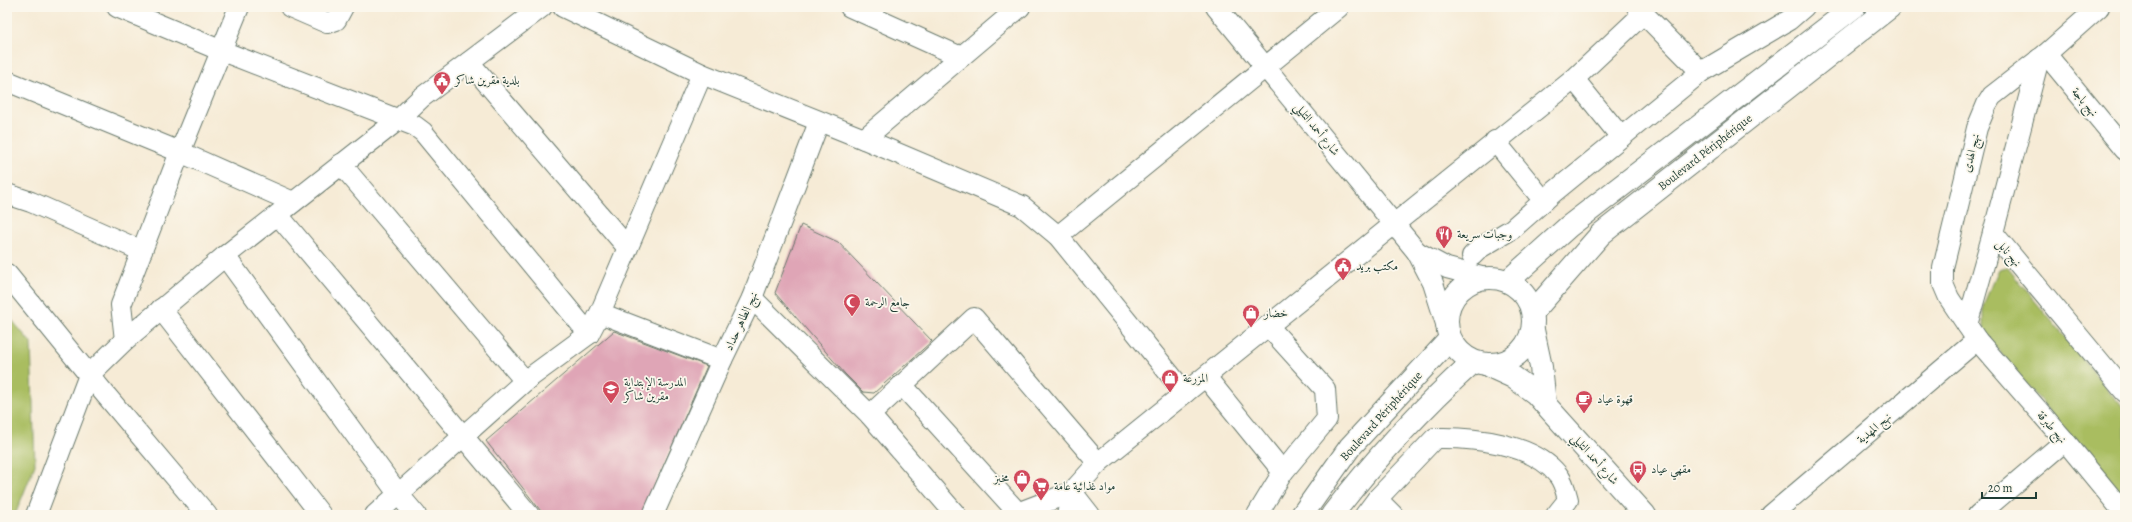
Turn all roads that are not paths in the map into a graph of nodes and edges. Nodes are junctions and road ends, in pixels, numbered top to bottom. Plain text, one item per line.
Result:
1 (118, 7) edge
2 (239, 7) edge
3 (290, 7) edge
4 (343, 7) edge
5 (542, 7) edge
6 (563, 7) edge
7 (850, 7) edge
8 (1020, 7) edge
9 (1216, 7) edge
10 (1339, 7) edge
11 (1804, 7) edge
12 (1854, 7) edge
13 (1890, 7) edge
14 (2099, 7) edge
15 (1642, 9) edge
16 (222, 51) junction
17 (2042, 56) junction
18 (961, 57) junction
19 (469, 62) junction
20 (1266, 67) junction
21 (1701, 72) junction
22 (702, 74) junction
23 (1574, 79) junction
24 (7, 81) edge
25 (398, 120) junction
26 (819, 122) junction
27 (1622, 137) junction
28 (864, 139) junction
29 (1495, 141) junction
30 (2125, 150) edge
31 (180, 152) junction
32 (341, 164) junction
33 (7, 194) edge
34 (1544, 201) junction
35 (293, 202) junction
36 (278, 215) junction
37 (1394, 224) junction
38 (1993, 233) junction
39 (1058, 236) junction
40 (627, 247) junction
41 (142, 251) junction
42 (1417, 252) junction
43 (225, 256) junction
44 (1472, 256) dead end
45 (7, 274) edge
46 (1485, 278) junction
47 (1508, 282) junction
48 (752, 298) junction
49 (161, 309) junction
50 (600, 313) junction
51 (1533, 321) junction
52 (1268, 326) junction
53 (1972, 332) junction
54 (1449, 333) junction
55 (589, 334) junction
56 (125, 340) junction
57 (722, 360) junction
58 (1481, 364) junction
59 (89, 375) junction
60 (1206, 377) junction
61 (526, 381) junction
62 (902, 385) junction
63 (2125, 392) edge
64 (1185, 393) junction
65 (1545, 404) junction
66 (870, 415) junction
67 (463, 435) junction
68 (2065, 441) junction
69 (1098, 463) junction
70 (1283, 472) junction
71 (1072, 492) junction
72 (399, 495) junction
73 (1377, 499) junction
74 (1017, 514) edge
75 (2125, 514) edge
76 (36, 515) edge
77 (207, 515) edge
78 (321, 515) edge
79 (375, 515) edge
80 (416, 515) edge
81 (530, 515) edge
82 (653, 515) edge
83 (956, 515) edge
84 (1067, 515) edge
85 (1090, 515) edge
86 (1257, 515) edge
87 (1302, 515) edge
88 (1332, 515) edge
89 (1365, 515) edge
90 (1393, 515) edge
91 (1556, 515) edge
92 (1645, 515) edge
93 (1771, 515) edge
94 (1978, 515) edge

1 - 16 street
2 - 16 street
3 - 4 street
5 - 19 street
6 - 22 street
7 - 18 street
8 - 18 street
9 - 20 street, شارع أحمد التليلي
10 - 20 street
11 - 21 street
12 - 47 main road, Boulevard Périphérique
13 - 51 main road, Boulevard Périphérique
14 - 17 street, نهج الهدى
15 - 21 street
15 - 23 street
16 - 25 street
16 - 31 street
17 - 30 street, نهج باجة
17 - 38 street, نهج نابل
17 - 53 street, نهج الهدى
18 - 28 street
19 - 25 street
19 - 40 street
20 - 37 street, شارع أحمد التليلي
20 - 39 street
21 - 27 street
22 - 26 street
22 - 40 street
23 - 27 street
23 - 29 street
24 - 31 street
25 - 32 street
25 - 55 street
26 - 28 street
26 - 48 street, نهج الطاهر حداد
27 - 34 street
28 - 39 street
29 - 34 street
29 - 37 street
31 - 35 street
31 - 41 street
32 - 35 street
32 - 61 street
33 - 41 street
34 - 44 street
35 - 36 street
36 - 43 street
36 - 67 street
37 - 42 street, شارع أحمد التليلي
37 - 52 street
38 - 53 street
38 - 63 street, نهج نابل
39 - 64 street
40 - 50 street
41 - 56 street
42 - 46 street
42 - 54 street
43 - 49 street
43 - 72 street
45 - 59 street
46 - 47 main road
46 - 54 main road
47 - 51 main road
48 - 57 street, نهج الطاهر حداد
48 - 66 street
49 - 56 street
49 - 78 street
50 - 55 street
50 - 57 street
51 - 58 main road
51 - 65 main road
52 - 60 street
52 - 70 street
53 - 68 street, نهج طبرقة
53 - 93 street, نهج المهدية
54 - 58 main road
54 - 87 main road, Boulevard Périphérique
55 - 61 street
56 - 59 street
57 - 82 street, نهج الطاهر حداد
58 - 65 main road, شارع أحمد التليلي
58 - 88 main road
59 - 76 street
59 - 77 street
60 - 64 street
60 - 70 street
61 - 67 street
62 - 66 street
62 - 69 street
62 - 74 street
64 - 69 street
65 - 92 main road, شارع أحمد التليلي
66 - 83 street
67 - 72 street
67 - 81 street
68 - 75 street, نهج طبرقة
68 - 94 street
69 - 71 street
70 - 86 street
71 - 74 street
71 - 84 street
71 - 85 street
72 - 79 street
72 - 80 street
73 - 89 street
73 - 90 street
73 - 91 street

